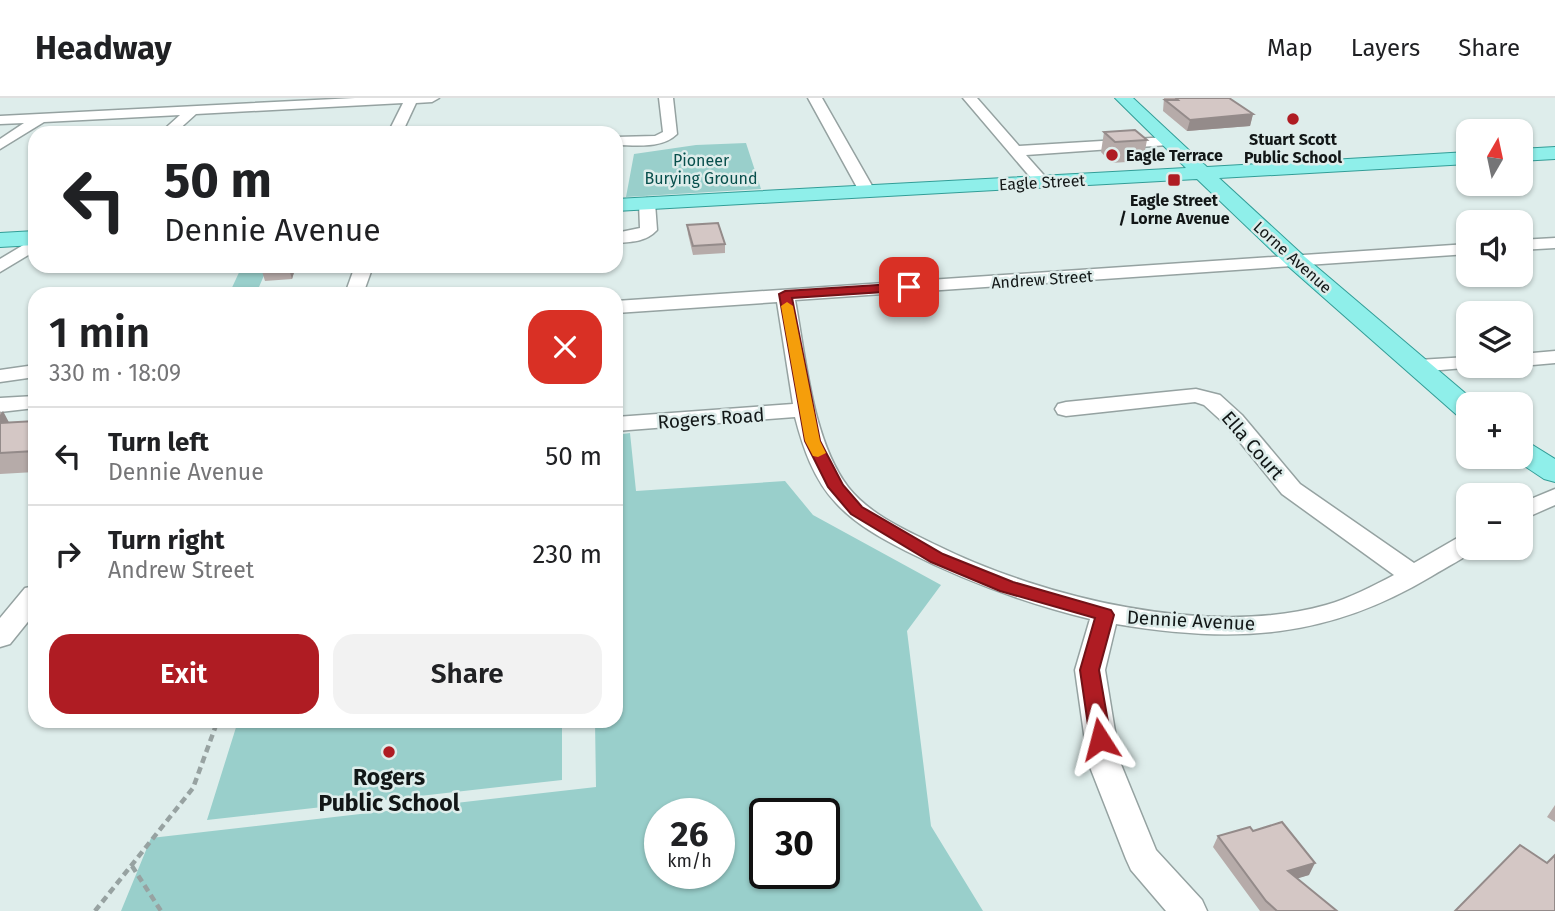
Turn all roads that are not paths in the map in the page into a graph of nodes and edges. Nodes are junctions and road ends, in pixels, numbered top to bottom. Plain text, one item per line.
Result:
1 (432, 98) edge
2 (666, 98) edge
3 (816, 98) edge
4 (970, 98) edge
5 (1123, 98) edge
6 (411, 100) edge
7 (322, 102) edge
8 (191, 112) junction
9 (40, 118) junction
10 (0, 120) edge
11 (28, 126) edge
12 (28, 126) edge
13 (175, 126) edge
14 (398, 126) edge
15 (623, 141) edge
16 (1168, 141) junction
17 (0, 145) edge
18 (1017, 151) junction
19 (1555, 153) edge
20 (1533, 154) edge
21 (1456, 159) edge
22 (1202, 173) junction
23 (1042, 182) junction
24 (867, 191) junction
25 (647, 203) junction
26 (623, 205) edge
27 (623, 237) edge
28 (0, 240) edge
29 (28, 240) edge
30 (1555, 243) edge
31 (1533, 244) edge
32 (28, 245) edge
33 (1456, 249) edge
34 (1297, 262) junction
35 (0, 267) edge
36 (785, 294) junction
37 (623, 306) edge
38 (1555, 357) edge
39 (1533, 359) edge
40 (1456, 364) edge
41 (1418, 366) junction
42 (28, 372) edge
43 (0, 376) edge
44 (1456, 399) edge
45 (1066, 408) dead end
46 (806, 410) junction
47 (623, 423) edge
48 (1533, 458) edge
49 (1555, 473) edge
50 (1555, 496) edge
51 (1533, 506) edge
52 (1456, 550) edge
53 (1413, 576) junction
54 (28, 603) edge
55 (1105, 615) junction
56 (0, 637) edge
57 (1189, 911) edge

1 - 6 street
2 - 15 street
3 - 24 street
4 - 18 street
5 - 16 main road, Lorne Avenue
6 - 7 street
6 - 14 street
7 - 8 street
8 - 9 street
8 - 13 street
9 - 10 street
9 - 12 street
11 - 17 street
16 - 18 street
16 - 22 main road, Lorne Avenue
18 - 23 street
19 - 20 main road
21 - 22 main road, Eagle Street
22 - 23 main road, Eagle Street
22 - 34 main road, Lorne Avenue
23 - 24 main road, Eagle Street
24 - 25 main road, Eagle Street
25 - 26 main road, Eagle Street
25 - 27 street
28 - 29 main road
30 - 31 street
32 - 35 street
33 - 34 street, Andrew Street
34 - 36 street, Andrew Street
34 - 41 main road, Lorne Avenue
36 - 37 street, Andrew Street
36 - 46 street, Dennie Avenue
38 - 39 street
40 - 41 street
41 - 44 main road, Lorne Avenue
42 - 43 street
45 - 53 street, Ella Court
46 - 47 street, Rogers Road
46 - 55 street, Dennie Avenue
48 - 49 main road
50 - 51 street
52 - 53 street, Dennie Avenue
53 - 55 street, Dennie Avenue
54 - 56 street
55 - 57 street

